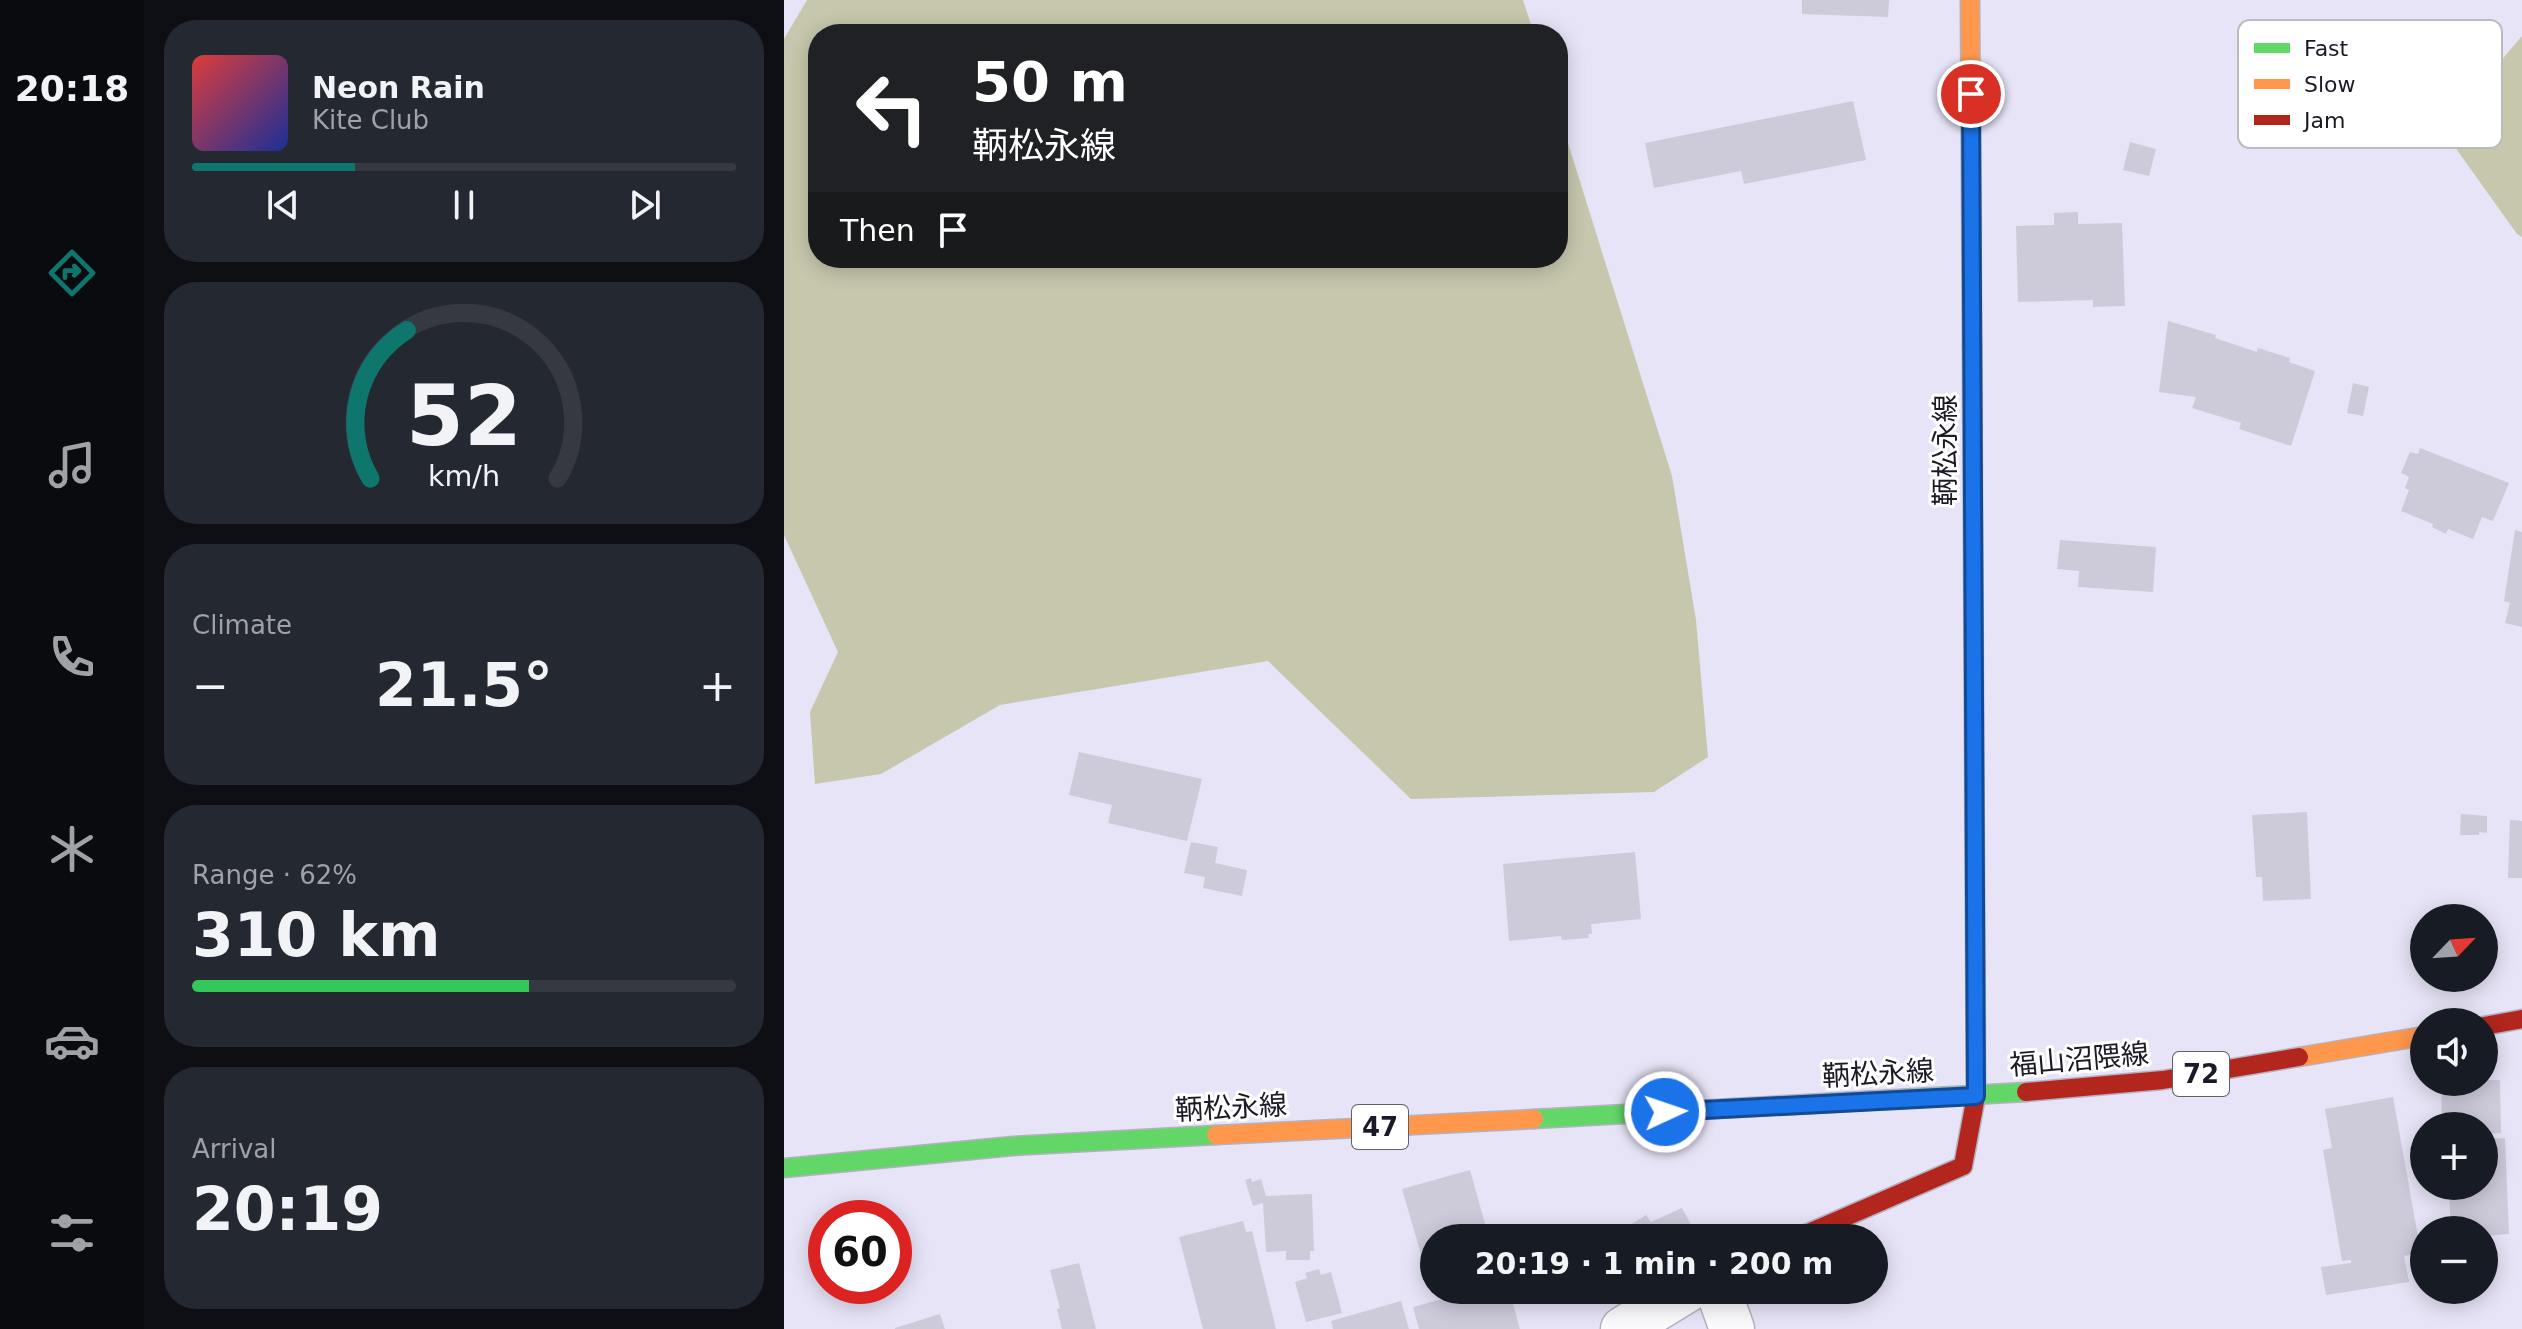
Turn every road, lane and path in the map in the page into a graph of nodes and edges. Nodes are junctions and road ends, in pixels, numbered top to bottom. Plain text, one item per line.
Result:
1 (1970, 0) edge
2 (2522, 1019) edge
3 (2498, 1023) edge
4 (2410, 1038) edge
5 (1976, 1096) junction
6 (784, 1168) edge
7 (1829, 1224) edge
8 (1664, 1304) edge
9 (1723, 1304) edge
10 (1623, 1329) edge
11 (1732, 1329) edge

1 - 5 main road, 鞆松永線
2 - 3 main road
4 - 5 main road, 福山沼隈線 / 72
5 - 6 main road, 鞆松永線 / 47
5 - 7 main road
8 - 10 street
9 - 11 street

